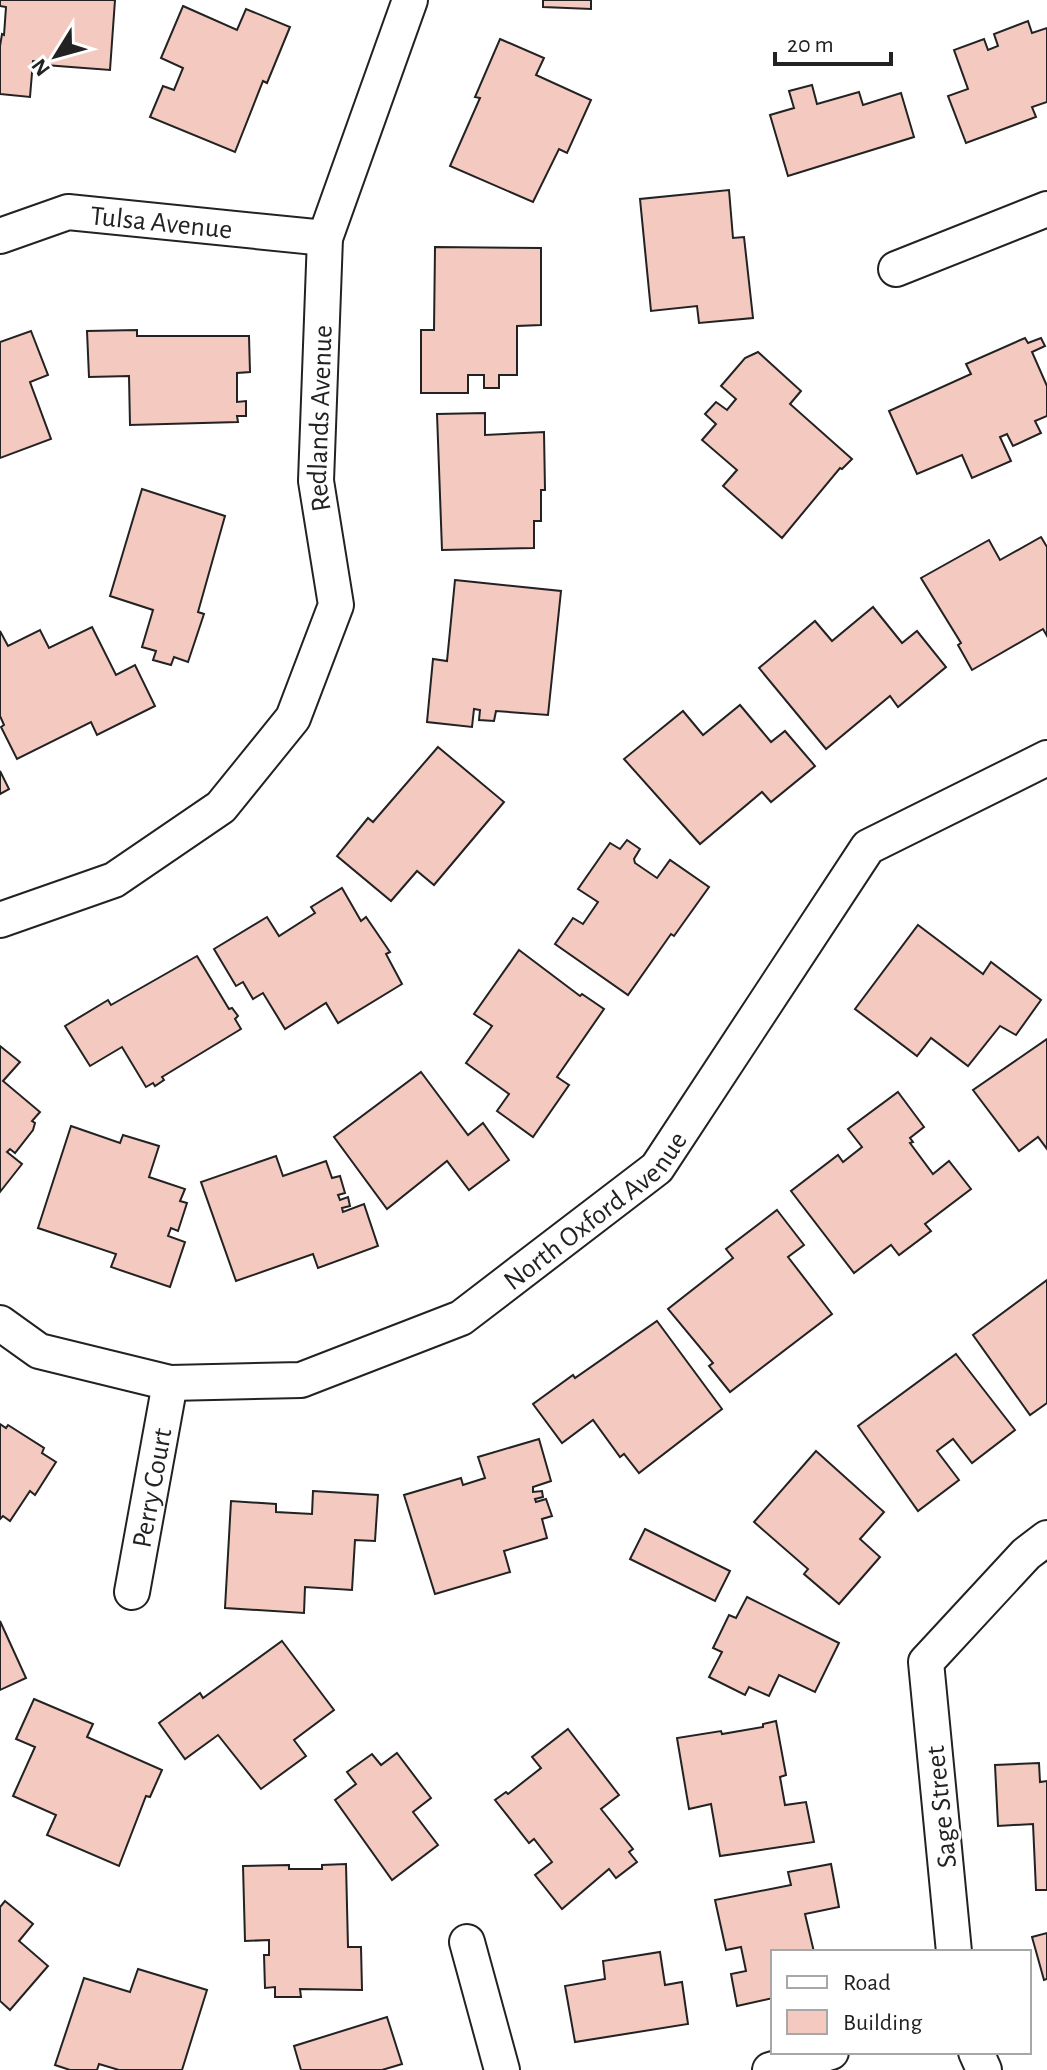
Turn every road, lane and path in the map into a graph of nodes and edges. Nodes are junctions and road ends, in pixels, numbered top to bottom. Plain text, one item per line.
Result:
1 (410, 0) edge
2 (1047, 209) edge
3 (0, 236) edge
4 (325, 238) junction
5 (896, 269) dead end
6 (1044, 768) edge
7 (0, 920) edge
8 (0, 1323) edge
9 (170, 1383) junction
10 (1047, 1538) edge
11 (132, 1592) dead end
12 (467, 1942) dead end
13 (954, 1950) edge
14 (824, 2054) edge
15 (502, 2070) edge
16 (770, 2070) edge

1 - 4 street, Redlands Avenue
2 - 5 street
3 - 4 street, Tulsa Avenue
4 - 7 street, Redlands Avenue
6 - 9 street, North Oxford Avenue
8 - 9 street, North Oxford Avenue
9 - 11 street, Perry Court
10 - 13 street, Sage Street
12 - 15 street
14 - 16 street

